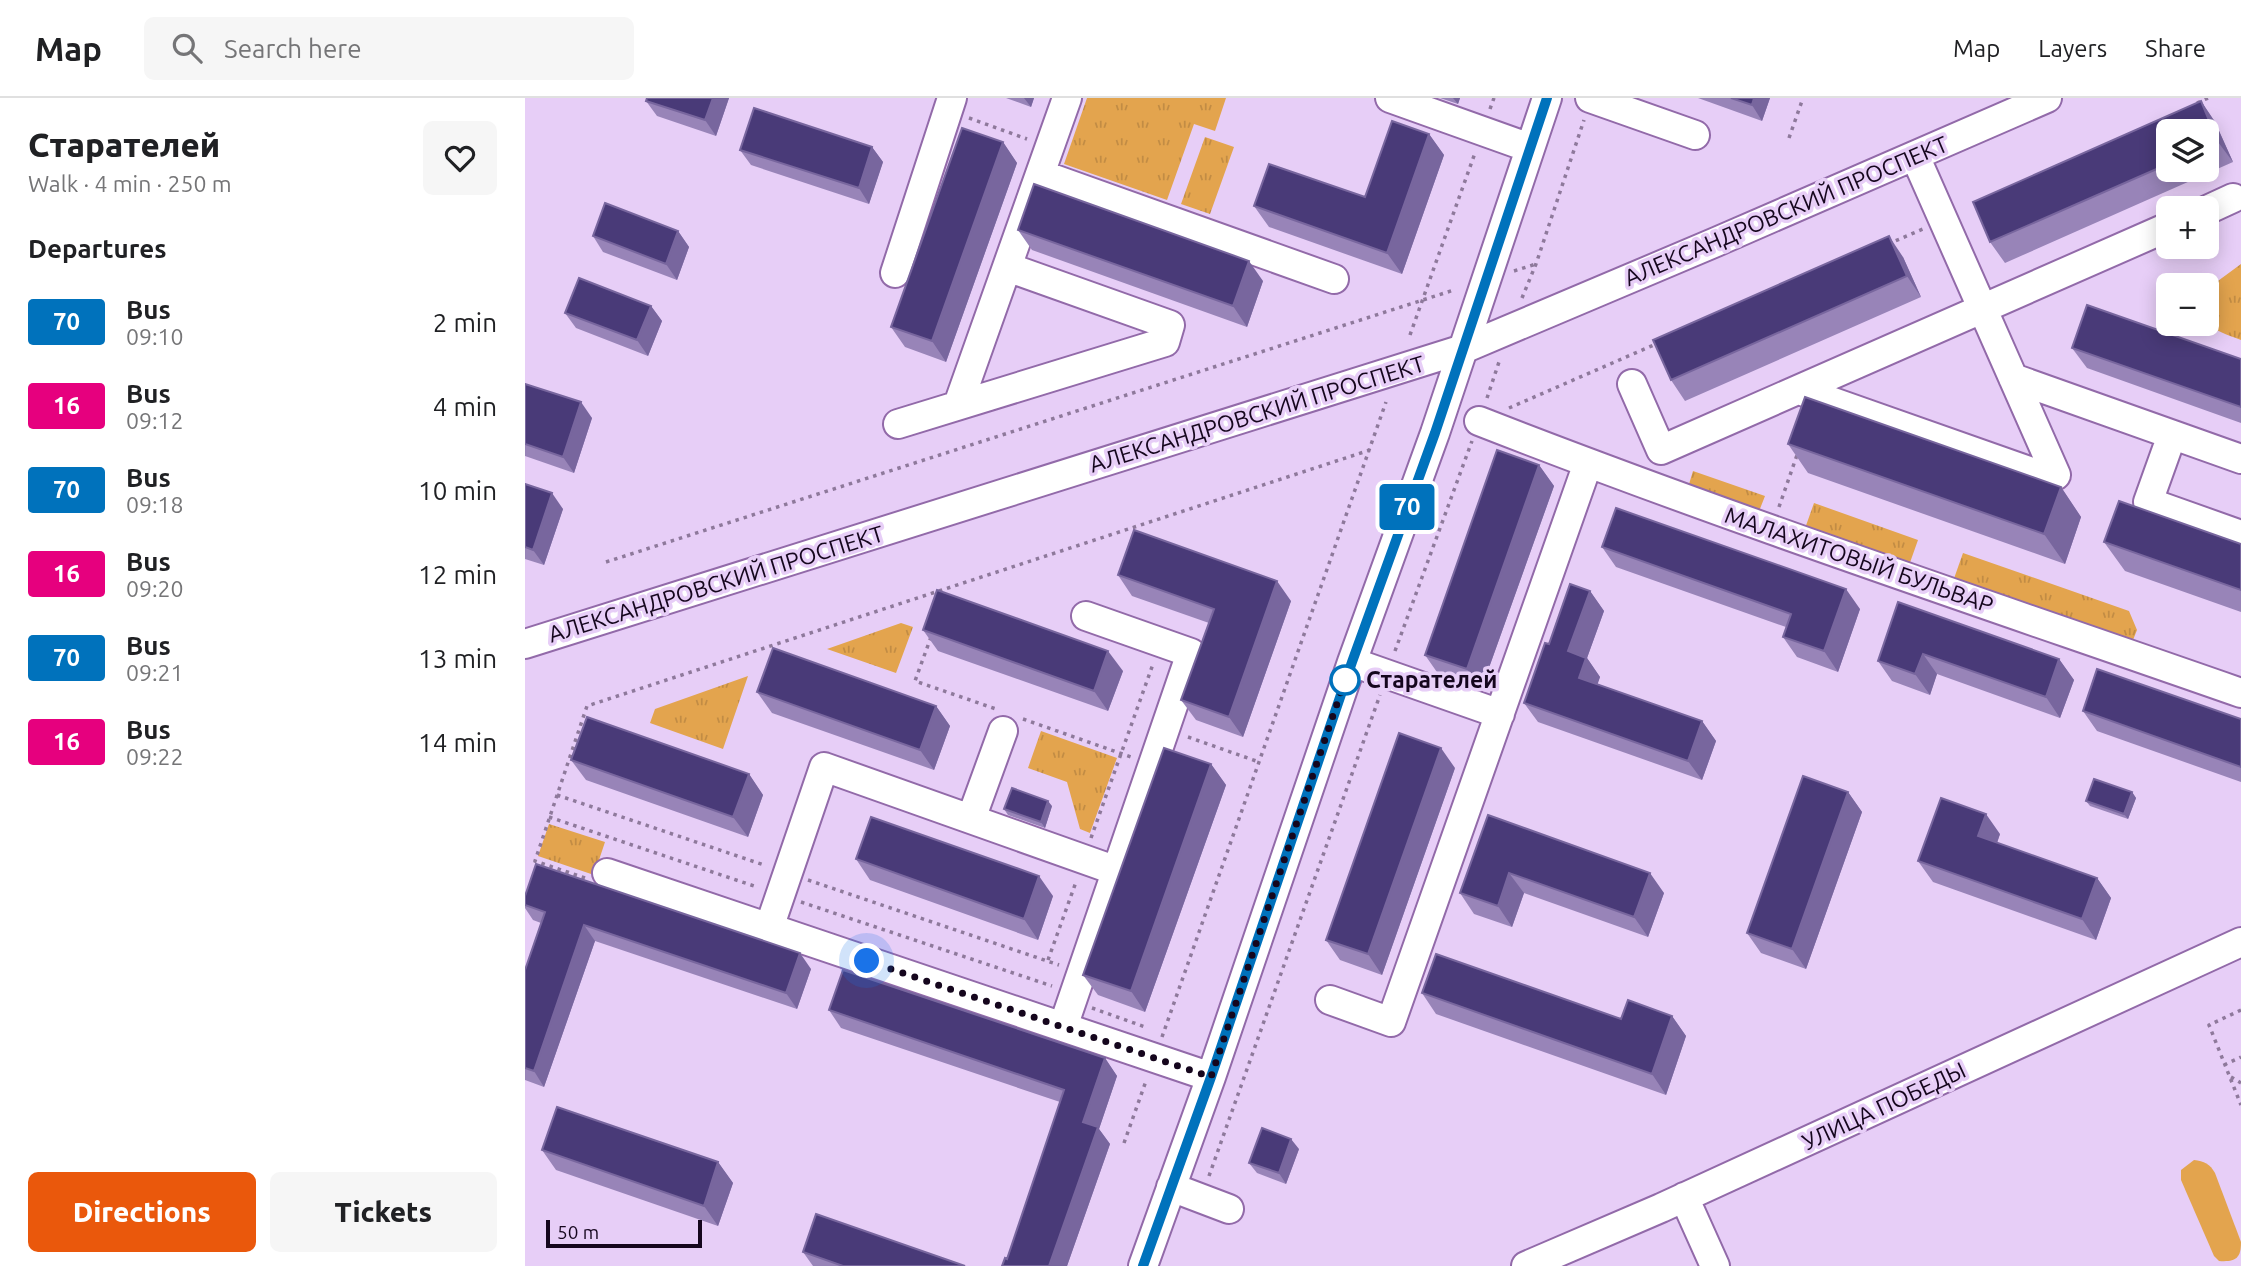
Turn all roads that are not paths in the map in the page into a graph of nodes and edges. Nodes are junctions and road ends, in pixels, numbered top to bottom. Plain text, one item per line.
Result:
1 (1067, 98) edge
2 (1390, 98) edge
3 (1547, 98) edge
4 (1591, 98) edge
5 (2047, 98) edge
6 (950, 104) edge
7 (1695, 135) dead end
8 (1530, 148) junction
9 (1916, 156) junction
10 (1039, 174) junction
11 (2233, 198) dead end
12 (2219, 204) edge
13 (2156, 232) edge
14 (1007, 267) junction
15 (895, 273) dead end
16 (1335, 279) dead end
17 (1982, 309) junction
18 (1463, 349) junction
19 (2013, 378) junction
20 (1632, 384) dead end
21 (1799, 390) junction
22 (958, 405) junction
23 (1479, 421) road end
24 (898, 424) dead end
25 (2172, 435) junction
26 (2241, 459) edge
27 (1588, 463) junction
28 (2241, 535) edge
29 (1086, 617) dead end
30 (525, 644) edge
31 (1352, 662) junction
32 (2241, 693) edge
33 (1500, 714) junction
34 (1003, 731) dead end
35 (971, 819) junction
36 (1117, 871) junction
37 (607, 873) dead end
38 (769, 928) junction
39 (2241, 942) edge
40 (1072, 999) junction
41 (1330, 1000) dead end
42 (1211, 1077) junction
43 (1171, 1187) junction
44 (1684, 1197) junction
45 (1229, 1209) dead end
46 (1143, 1266) edge
47 (1526, 1266) edge
48 (1715, 1266) edge

1 - 10 street
2 - 8 street
3 - 8 street
4 - 7 street
5 - 9 street, АЛЕКСАНДРОВСКИЙ ПРОСПЕКТ
6 - 15 street
8 - 18 street
9 - 17 street
9 - 18 street, АЛЕКСАНДРОВСКИЙ ПРОСПЕКТ
10 - 14 street
10 - 16 street
11 - 12 street
13 - 17 street
14 - 22 street
14 - 22 street
17 - 19 street
17 - 21 street
18 - 30 street, АЛЕКСАНДРОВСКИЙ ПРОСПЕКТ
18 - 31 street
19 - 21 street
19 - 25 street
20 - 21 street
22 - 24 street
23 - 27 street, МАЛАХИТОВЫЙ БУЛЬВАР
25 - 26 street
25 - 28 street
27 - 32 street, МАЛАХИТОВЫЙ БУЛЬВАР
27 - 33 street
29 - 36 street
31 - 33 street
31 - 42 street
33 - 41 street
34 - 35 street
35 - 36 street
35 - 38 street
36 - 40 street
37 - 38 street
38 - 40 street
39 - 44 street, УЛИЦА ПОБЕДЫ
40 - 42 street
42 - 43 street
43 - 45 street
43 - 46 street
44 - 47 street, УЛИЦА ПОБЕДЫ
44 - 48 street

